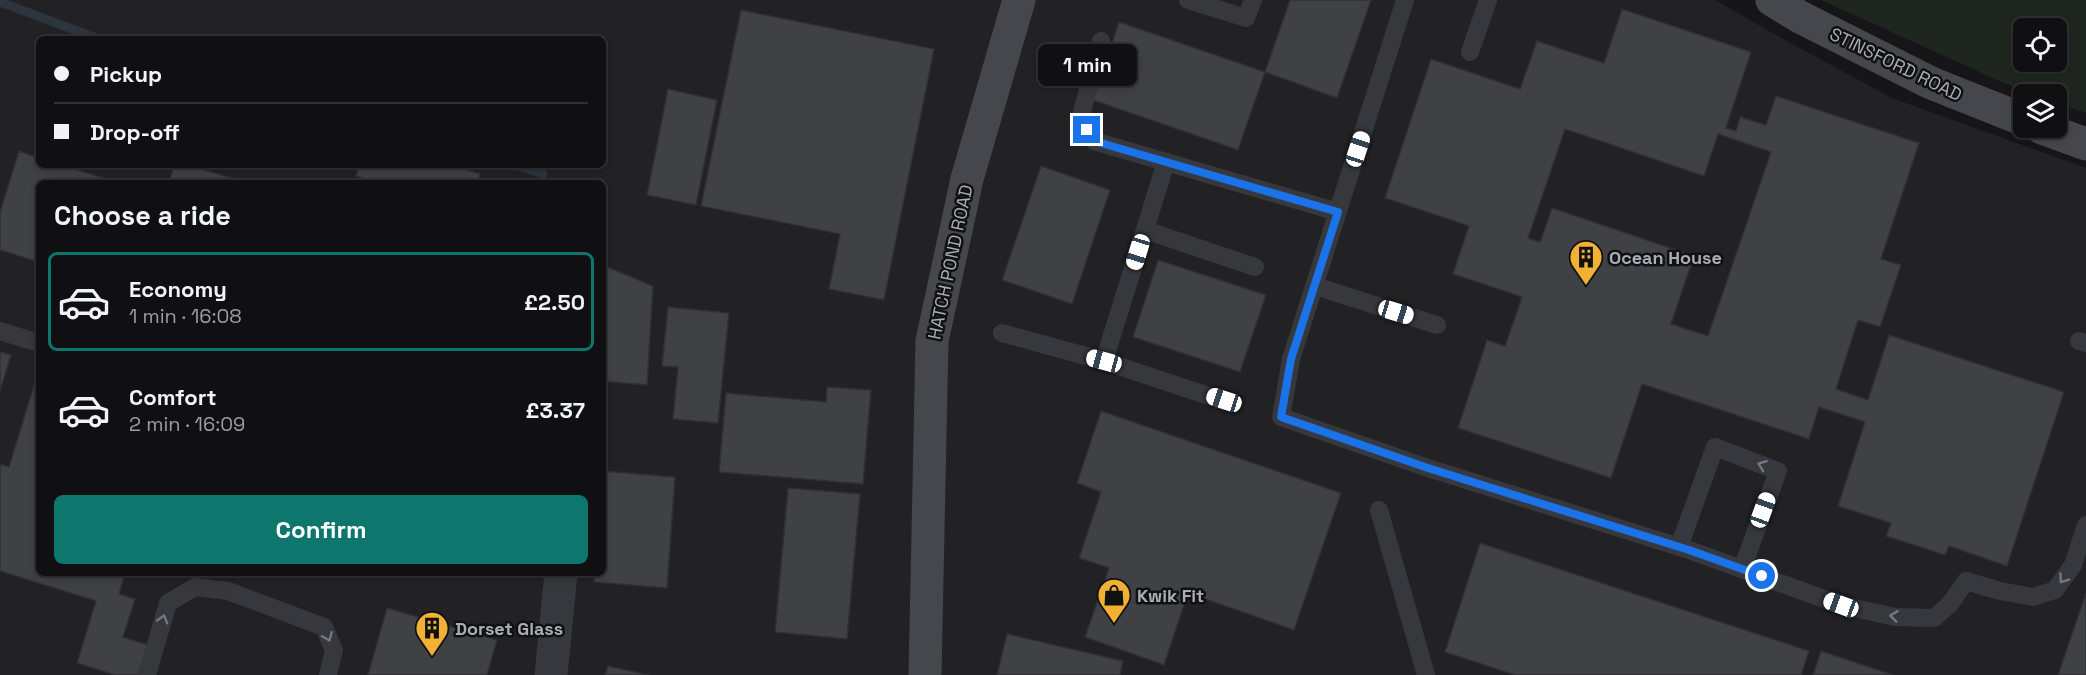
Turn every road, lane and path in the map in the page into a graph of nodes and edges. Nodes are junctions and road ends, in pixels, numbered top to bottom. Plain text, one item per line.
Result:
1 (1019, 0) edge
2 (1188, 0) edge
3 (1253, 0) edge
4 (1405, 0) edge
5 (1488, 0) edge
6 (1772, 0) edge
7 (1101, 41) dead end
8 (1470, 52) dead end
9 (2013, 116) edge
10 (2067, 137) edge
11 (2086, 144) edge
12 (1166, 162) junction
13 (1338, 212) junction
14 (1145, 230) junction
15 (1256, 267) dead end
16 (1315, 286) junction
17 (1437, 325) dead end
18 (0, 331) edge
19 (1002, 333) dead end
20 (36, 342) edge
21 (1104, 361) junction
22 (1224, 400) dead end
23 (1379, 510) dead end
24 (2086, 525) edge
25 (1679, 547) junction
26 (1742, 569) junction
27 (561, 576) edge
28 (147, 675) edge
29 (328, 675) edge
30 (552, 675) edge
31 (925, 675) edge
32 (1426, 675) edge

1 - 31 street, HATCH POND ROAD
2 - 3 lane
4 - 13 lane
5 - 8 lane
6 - 9 street, STINSFORD ROAD
7 - 12 lane
10 - 11 street
12 - 13 lane
12 - 14 lane
13 - 16 lane
14 - 15 lane
14 - 21 lane
16 - 17 lane
16 - 25 lane
18 - 20 lane
19 - 21 lane
21 - 22 lane
23 - 32 lane
24 -> 26 lane
25 - 26 lane
26 -> 25 lane
27 - 30 street
28 -> 29 lane

